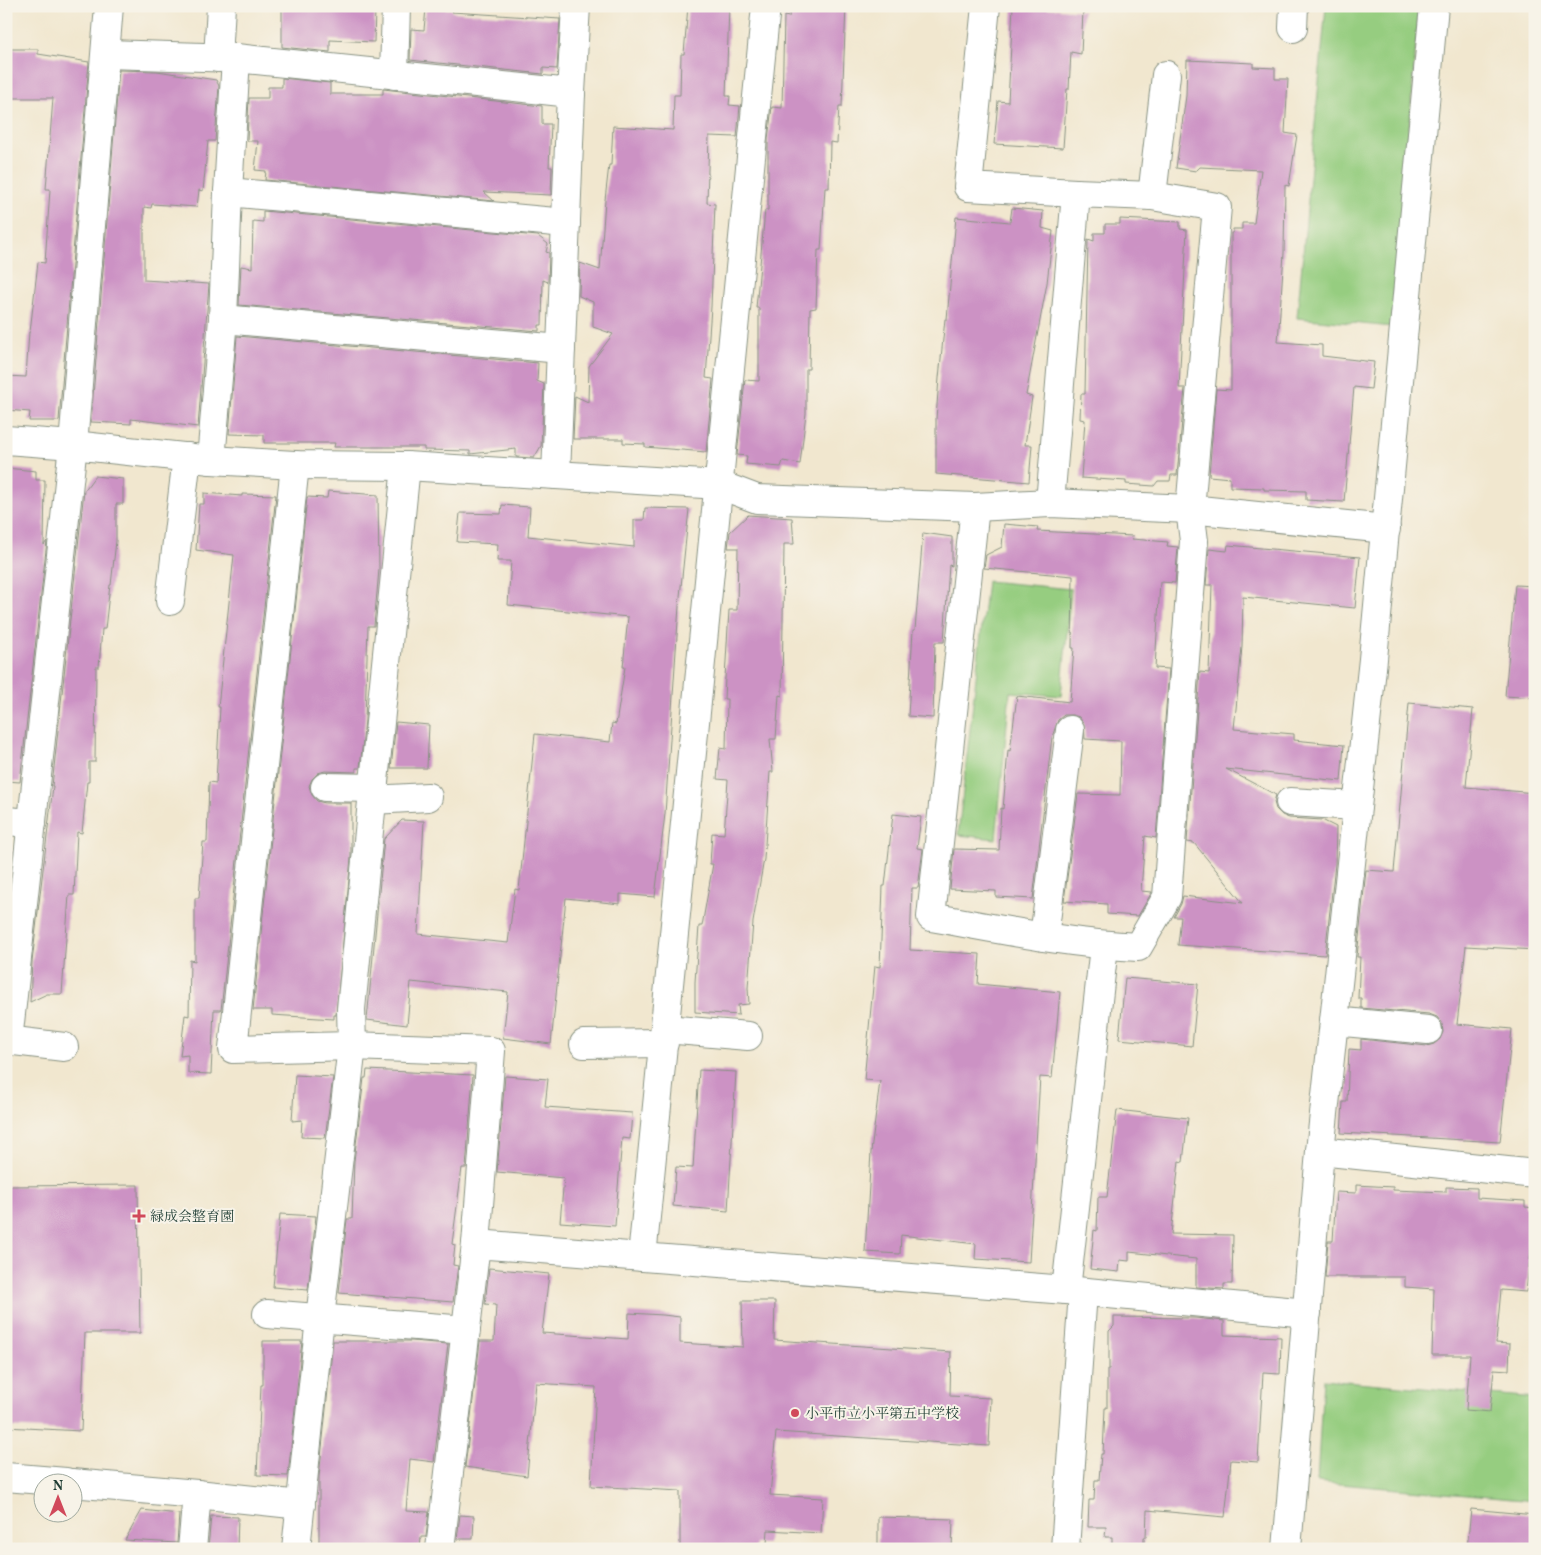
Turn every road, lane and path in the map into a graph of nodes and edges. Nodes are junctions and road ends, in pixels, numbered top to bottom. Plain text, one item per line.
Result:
1 (109, 6) edge
2 (221, 6) edge
3 (396, 6) edge
4 (576, 6) edge
5 (766, 6) edge
6 (986, 6) edge
7 (1434, 6) edge
8 (106, 54) junction
9 (227, 58) junction
10 (394, 75) junction
11 (1166, 75) dead end
12 (571, 93) junction
13 (228, 192) junction
14 (1076, 193) junction
15 (1152, 196) junction
16 (566, 222) junction
17 (223, 319) junction
18 (561, 349) junction
19 (6, 440) edge
20 (74, 445) junction
21 (199, 459) junction
22 (295, 465) junction
23 (406, 466) junction
24 (556, 475) junction
25 (720, 485) junction
26 (1050, 503) junction
27 (975, 507) junction
28 (1190, 509) junction
29 (1386, 529) junction
30 (170, 601) dead end
31 (1070, 730) dead end
32 (325, 787) dead end
33 (373, 794) junction
34 (428, 797) dead end
35 (1290, 802) dead end
36 (1357, 806) junction
37 (19, 822) edge
38 (1044, 937) junction
39 (1104, 946) junction
40 (1334, 1021) junction
41 (1428, 1030) dead end
42 (665, 1036) junction
43 (748, 1036) dead end
44 (7, 1040) edge
45 (584, 1044) dead end
46 (352, 1046) junction
47 (64, 1047) dead end
48 (1320, 1151) junction
49 (1535, 1174) edge
50 (476, 1244) junction
51 (642, 1256) junction
52 (1074, 1291) junction
53 (1307, 1313) junction
54 (267, 1314) dead end
55 (320, 1318) junction
56 (466, 1330) junction
57 (6, 1477) edge
58 (32, 1479) edge
59 (82, 1484) edge
60 (197, 1494) junction
61 (300, 1505) junction
62 (192, 1549) edge
63 (296, 1549) edge
64 (440, 1549) edge
65 (1065, 1549) edge
66 (1287, 1549) edge

1 - 8 street
2 - 9 street
3 - 10 street
4 - 12 street
5 - 25 street
6 - 14 street
7 - 29 street
8 - 9 street
8 - 20 street
9 - 10 street
9 - 13 street
10 - 12 street
11 - 15 street
12 - 16 street
13 - 16 street
13 - 17 street
14 - 15 street
14 - 26 street
15 - 28 street
16 - 18 street
17 - 18 street
17 - 21 street
18 - 24 street
19 - 20 street
20 - 21 street
20 - 37 street
21 - 22 street
21 - 30 street
22 - 23 street
22 - 46 street
23 - 24 street
23 - 33 street
24 - 25 street
25 - 27 street
25 - 42 street
26 - 27 street
26 - 28 street
27 - 38 street
28 - 29 street
28 - 39 street
29 - 36 street
31 - 38 street
32 - 33 street
33 - 34 street
33 - 46 street
35 - 36 street
36 - 40 street
37 - 44 street
38 - 39 street
39 - 52 street
40 - 41 street
40 - 48 street
42 - 43 street
42 - 45 street
42 - 51 street
44 - 47 street
46 - 50 street
46 - 55 street
48 - 49 street
48 - 53 street
50 - 51 street
50 - 56 street
51 - 52 street
52 - 53 street
52 - 65 street
53 - 66 street
54 - 55 street
55 - 56 street
55 - 61 street
56 - 64 street
57 - 58 street
59 - 60 street
60 - 61 street
60 - 62 street
61 - 63 street

